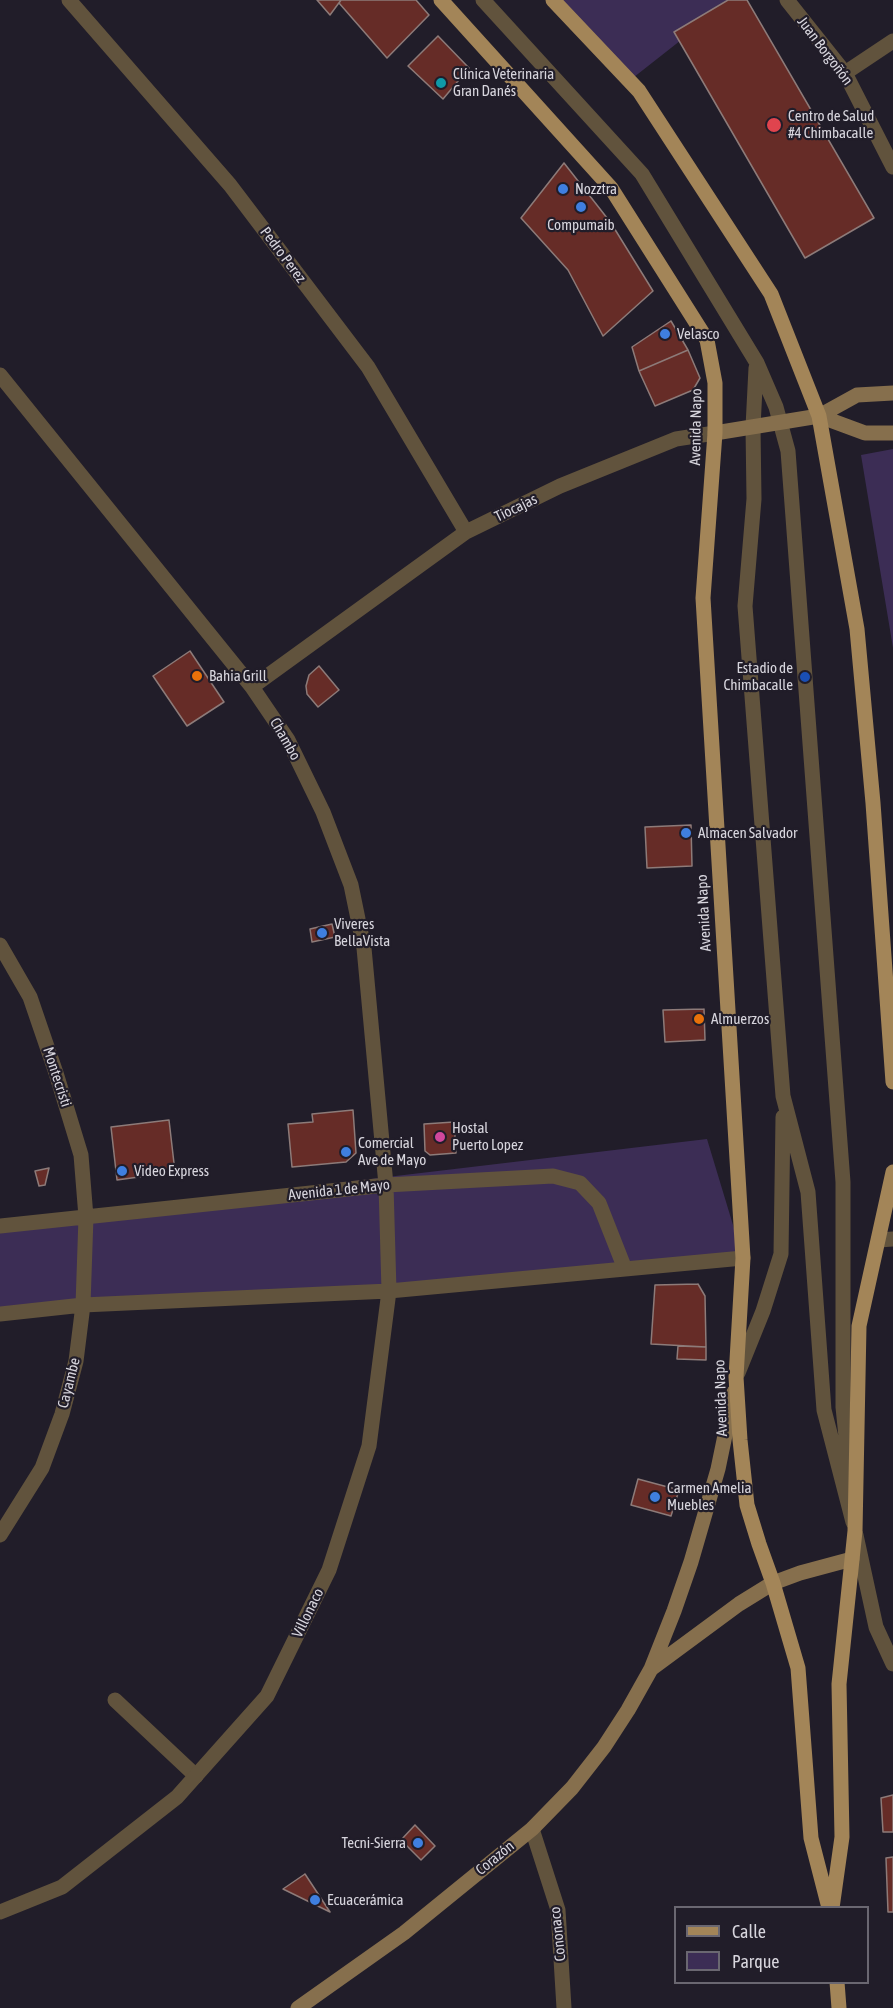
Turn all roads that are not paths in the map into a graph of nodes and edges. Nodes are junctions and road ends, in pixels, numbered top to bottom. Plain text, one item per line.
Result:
1 (69, 0) edge
2 (441, 0) edge
3 (483, 0) edge
4 (553, 0) edge
5 (787, 0) edge
6 (893, 41) edge
7 (845, 73) junction
8 (893, 167) edge
9 (757, 363) junction
10 (0, 375) edge
11 (893, 393) edge
12 (819, 416) junction
13 (780, 423) junction
14 (753, 427) junction
15 (715, 433) junction
16 (893, 433) edge
17 (466, 532) junction
18 (252, 687) junction
19 (0, 945) edge
20 (893, 1082) edge
21 (783, 1095) junction
22 (893, 1172) edge
23 (386, 1185) junction
24 (86, 1217) junction
25 (0, 1226) edge
26 (886, 1239) edge
27 (743, 1258) junction
28 (625, 1269) junction
29 (389, 1291) junction
30 (83, 1305) junction
31 (0, 1314) edge
32 (736, 1377) junction
33 (855, 1531) junction
34 (0, 1535) edge
35 (852, 1559) junction
36 (773, 1582) junction
37 (893, 1664) edge
38 (651, 1669) junction
39 (115, 1700) dead end
40 (196, 1776) junction
41 (532, 1828) junction
42 (830, 1906) edge
43 (831, 1906) edge
44 (0, 1912) edge
45 (837, 1984) edge
46 (298, 2008) edge
47 (564, 2008) edge
48 (838, 2008) edge

1 - 17 street, Pedro Perez
2 - 15 main road, Avenida Napo
3 - 9 street
4 - 12 main road
5 - 7 street, Juan Borgoñón
6 - 7 street
7 - 8 street, Juan Borgoñón
9 - 13 street
9 - 14 street
10 - 18 street, Chambo
11 - 12 main road
12 - 13 main road, Tiocajas
12 - 16 main road
12 - 20 main road
13 - 14 main road, Tiocajas
13 - 33 street
14 - 15 main road, Tiocajas
14 - 21 street
15 - 17 street, Tiocajas
15 - 27 main road, Avenida Napo
17 - 18 street, Tiocajas
18 - 23 street, Chambo
19 - 24 street, Montecristi
21 - 32 street
21 - 33 street
22 - 26 main road, Avenida Napo
23 - 24 street, Avenida 1 de Mayo
23 - 28 street, Avenida 1 de Mayo
23 - 29 street, Villonaco
24 - 25 street, Avenida 1 de Mayo
24 - 30 street, Cayambe
26 - 33 main road, Avenida Napo
27 - 28 street
27 - 32 main road, Avenida Napo
28 - 29 street
29 - 30 street
29 - 40 street, Villonaco
30 - 31 street
30 - 34 street, Cayambe
32 - 36 main road, Avenida Napo
32 - 38 main road, Corazón
33 - 35 main road, Avenida Napo
33 - 37 street
35 - 36 main road, Corazón
35 - 43 main road, Avenida Napo
36 - 38 main road, Corazón
36 - 42 main road, Avenida Napo
38 - 41 main road, Corazón
39 - 40 street
40 - 44 street, Villonaco
41 - 46 main road, Corazón
41 - 47 street, Cononaco
45 - 48 main road

